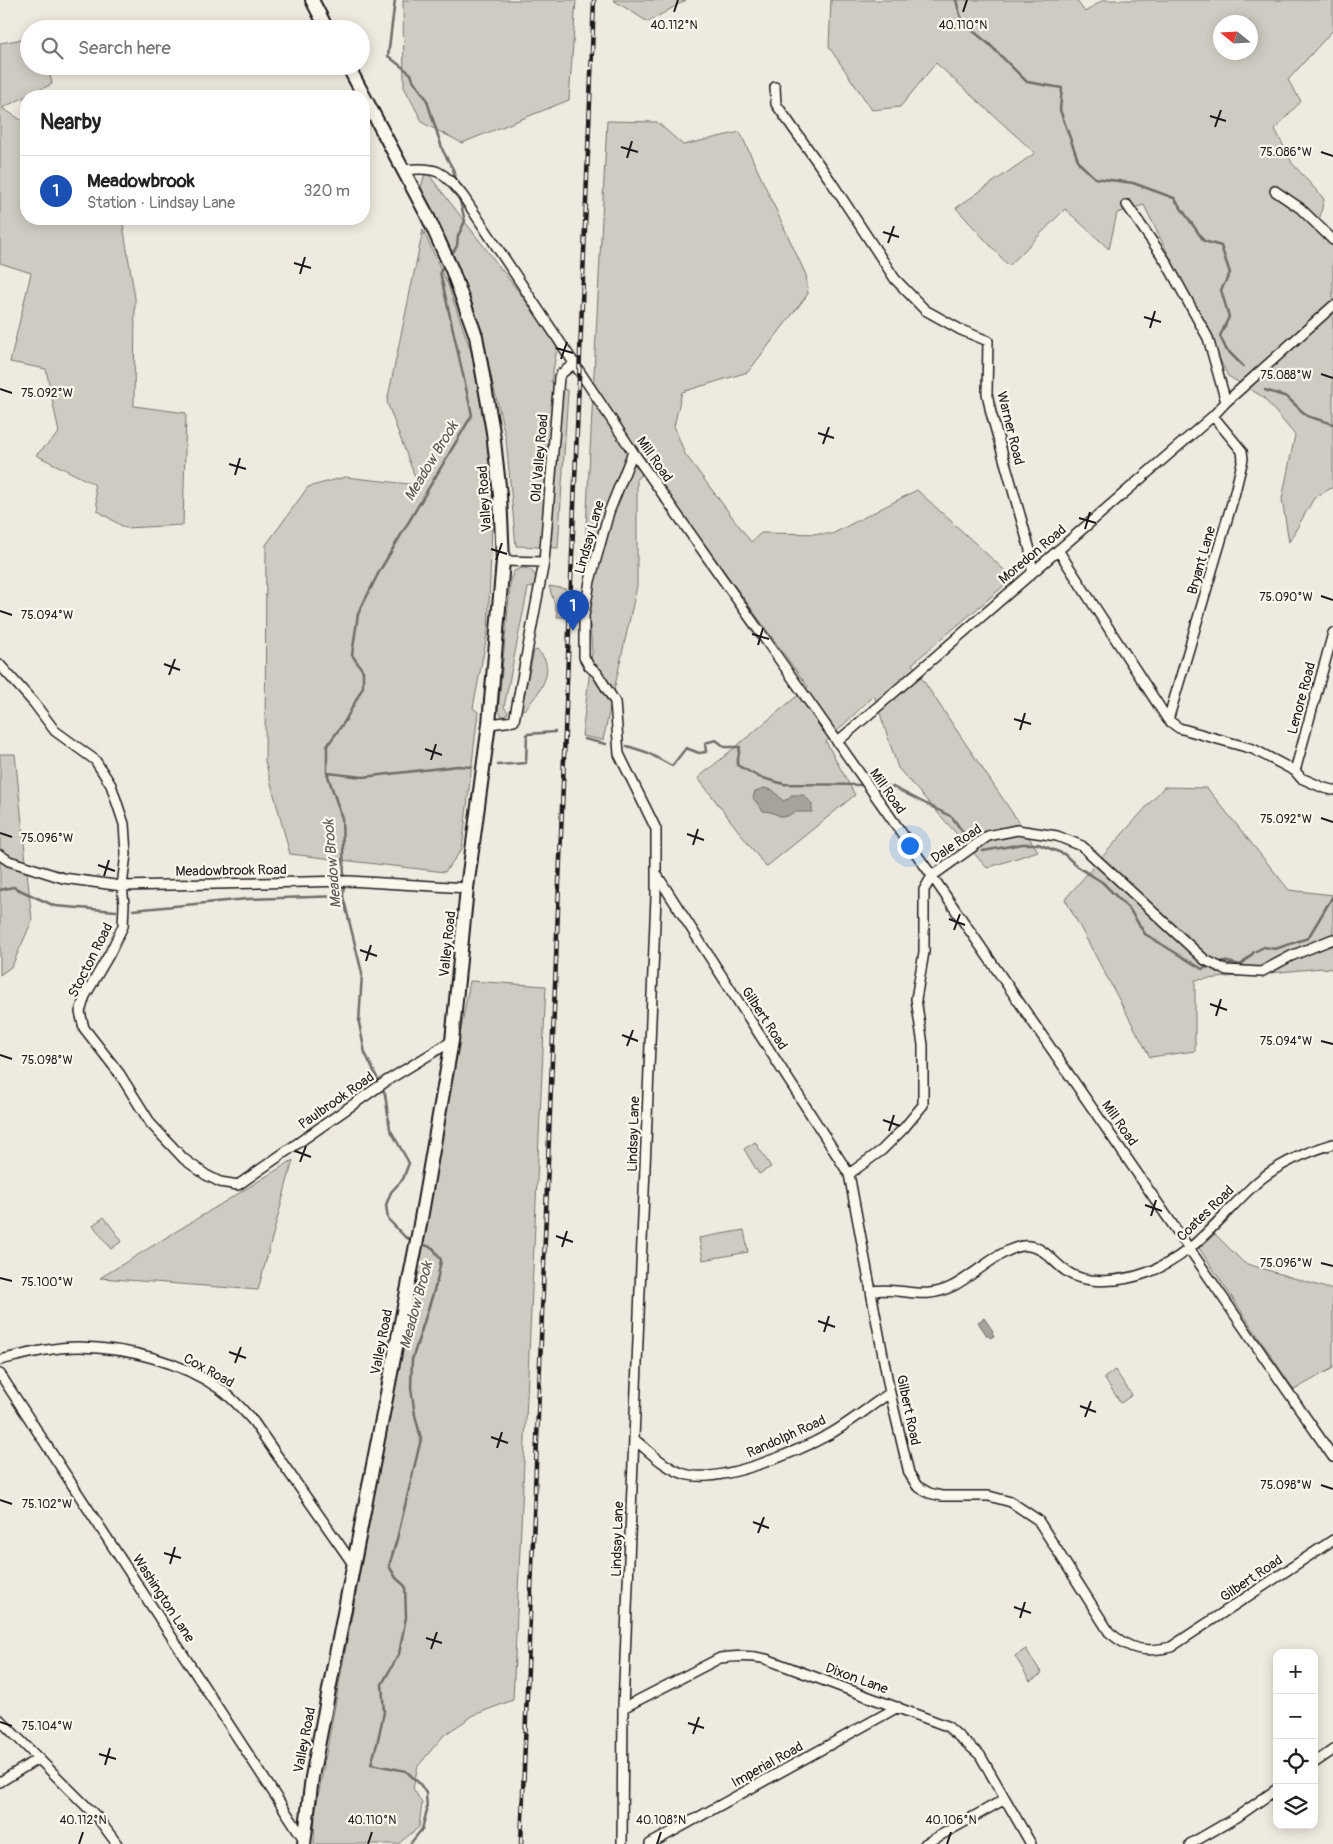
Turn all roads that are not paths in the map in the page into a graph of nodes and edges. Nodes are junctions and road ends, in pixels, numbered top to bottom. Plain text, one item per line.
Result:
1 (312, 0) edge
2 (323, 20) edge
3 (353, 75) edge
4 (775, 87) dead end
5 (361, 90) edge
6 (370, 107) edge
7 (404, 170) junction
8 (1275, 191) dead end
9 (1127, 205) dead end
10 (1333, 240) edge
11 (1333, 306) edge
12 (575, 363) junction
13 (1226, 402) junction
14 (1213, 416) junction
15 (633, 452) junction
16 (1058, 550) junction
17 (503, 562) junction
18 (544, 562) junction
19 (1032, 571) junction
20 (1333, 633) edge
21 (0, 665) edge
22 (1168, 720) junction
23 (489, 724) junction
24 (837, 742) junction
25 (1295, 771) junction
26 (1333, 790) edge
27 (0, 854) edge
28 (656, 874) junction
29 (932, 876) junction
30 (122, 886) junction
31 (467, 888) junction
32 (1333, 939) edge
33 (452, 1042) junction
34 (1333, 1144) edge
35 (849, 1174) junction
36 (238, 1185) joint
37 (1190, 1248) junction
38 (872, 1291) junction
39 (0, 1360) edge
40 (0, 1374) edge
41 (890, 1392) junction
42 (634, 1439) junction
43 (1333, 1457) edge
44 (1333, 1540) edge
45 (353, 1564) junction
46 (898, 1707) junction
47 (623, 1708) junction
48 (0, 1720) edge
49 (1333, 1750) edge
50 (39, 1758) junction
51 (1318, 1760) edge
52 (0, 1782) edge
53 (1273, 1792) edge
54 (1005, 1799) junction
55 (303, 1841) edge
56 (117, 1844) edge
57 (622, 1844) edge
58 (650, 1844) edge
59 (925, 1844) edge
60 (1031, 1844) edge
61 (1190, 1844) edge

1 - 2 main road
3 - 5 main road, Valley Road
4 - 19 street, Warner Road
6 - 7 main road, Valley Road
7 - 12 street, Mill Road
7 - 17 main road, Valley Road
8 - 10 street
9 - 13 street
11 - 13 street, Moredon Road
12 - 15 street, Mill Road
12 - 18 street, Old Valley Road
13 - 14 street, Moredon Road
14 - 16 street, Moredon Road
14 - 22 street, Bryant Lane
15 - 24 street, Mill Road
15 - 28 street, Lindsay Lane
16 - 19 street, Moredon Road
16 - 22 street
17 - 18 street
17 - 23 main road, Valley Road
18 - 23 street, Old Valley Road
19 - 24 street, Moredon Road
20 - 25 street, Lenore Road
21 - 30 street, Stocton Road
22 - 25 street
23 - 31 main road, Valley Road
24 - 29 street, Mill Road
25 - 26 street
27 - 30 street, Meadowbrook Road
28 - 35 street, Gilbert Road
28 - 42 street, Lindsay Lane
29 - 32 street, Dale Road
29 - 35 street, Dale Road
29 - 37 street, Mill Road
30 - 31 street, Meadowbrook Road
30 - 36 street, Stocton Road
31 - 33 main road, Valley Road
33 - 36 street, Paulbrook Road
33 - 45 main road, Valley Road
34 - 37 street, Coates Road
35 - 38 street, Gilbert Road
37 - 38 street, Coates Road
37 - 43 street, Mill Road
38 - 41 street, Gilbert Road
39 - 45 street, Cox Road
40 - 55 street, Washington Lane
41 - 42 street, Randolph Road
41 - 44 street, Gilbert Road
42 - 47 street, Lindsay Lane
45 - 55 main road, Valley Road
46 - 47 street, Dixon Lane
46 - 54 street, Dixon Lane
46 - 58 street, Imperial Road
47 - 57 street, Lindsay Lane
48 - 50 street
49 - 51 street
50 - 52 street
50 - 56 street
53 - 61 street
54 - 59 street
54 - 60 street, Dixon Lane

